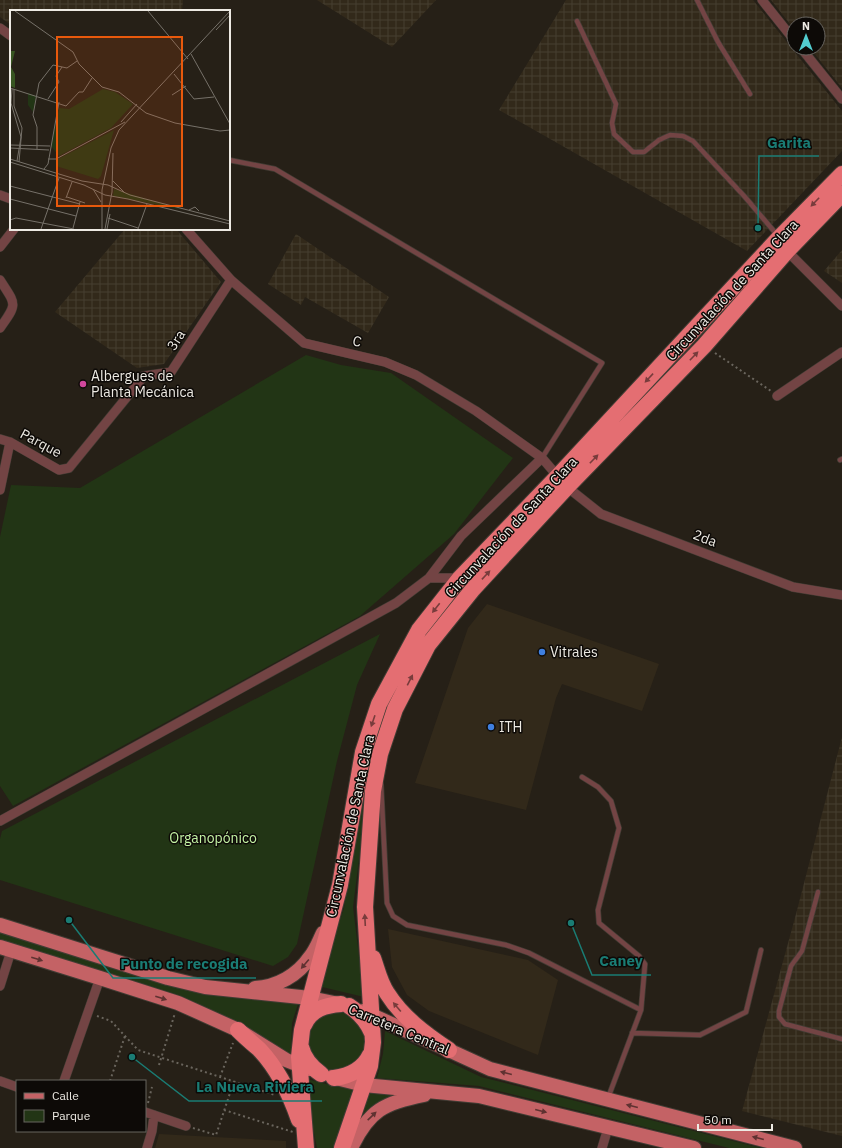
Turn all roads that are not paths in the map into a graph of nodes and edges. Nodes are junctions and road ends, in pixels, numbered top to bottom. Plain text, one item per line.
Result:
1 (697, 0) edge
2 (762, 0) edge
3 (578, 22) dead end
4 (0, 28) edge
5 (786, 30) edge
6 (10, 35) edge
7 (807, 56) edge
8 (750, 94) dead end
9 (842, 99) edge
10 (230, 160) edge
11 (842, 174) edge
12 (842, 194) edge
13 (0, 195) edge
14 (10, 199) edge
15 (13, 230) edge
16 (187, 230) edge
17 (783, 245) junction
18 (0, 247) edge
19 (0, 280) edge
20 (231, 280) junction
21 (842, 306) edge
22 (0, 328) edge
23 (842, 352) edge
24 (777, 396) road end
25 (0, 439) edge
26 (10, 442) junction
27 (542, 458) junction
28 (69, 468) joint
29 (562, 482) junction
30 (0, 490) edge
31 (430, 578) junction
32 (460, 578) junction
33 (842, 595) edge
34 (371, 753) junction
35 (582, 778) dead end
36 (0, 821) edge
37 (818, 892) dead end
38 (331, 918) junction
39 (0, 925) edge
40 (366, 939) junction
41 (5, 949) edge
42 (761, 950) dead end
43 (100, 978) junction
44 (0, 986) edge
45 (205, 987) junction
46 (310, 998) junction
47 (345, 1005) junction
48 (641, 1010) junction
49 (371, 1014) junction
50 (238, 1030) junction
51 (301, 1033) junction
52 (632, 1033) junction
53 (842, 1039) edge
54 (373, 1046) junction
55 (449, 1050) junction
56 (300, 1066) junction
57 (327, 1076) junction
58 (64, 1080) edge
59 (0, 1081) edge
60 (364, 1085) junction
61 (16, 1087) edge
62 (442, 1092) junction
63 (608, 1100) junction
64 (148, 1111) edge
65 (186, 1126) road end
66 (608, 1128) junction
67 (149, 1130) edge
68 (305, 1142) edge
69 (147, 1148) edge
70 (342, 1148) edge
71 (351, 1148) edge
72 (602, 1148) edge
73 (694, 1148) edge
74 (795, 1148) edge

1 - 8 lane
2 - 5 street
3 - 17 lane
4 - 6 street
7 - 9 street
10 - 27 lane
11 -> 17 highway, Circunvalación de Santa Clara
12 - 17 highway, Circunvalación de Santa Clara
13 - 14 street
15 - 18 street
16 - 20 street, C
17 - 21 street
17 -> 29 highway, Circunvalación de Santa Clara
29 -> 17 highway, Circunvalación de Santa Clara
19 - 22 street
20 - 27 street, C
20 - 28 street, 3ra
23 - 24 street
25 - 26 street, Parque
26 - 28 street, Parque
26 - 30 street
27 - 29 street, C
27 - 31 street
29 - 32 highway, Circunvalación de Santa Clara
29 - 33 street, 2da
34 -> 29 highway, Circunvalación de Santa Clara
31 - 32 street
31 - 36 street
32 -> 34 highway, Circunvalación de Santa Clara
34 - 38 highway, Circunvalación de Santa Clara
40 -> 34 highway, Circunvalación de Santa Clara
34 - 48 lane
35 - 48 lane
37 - 53 lane
38 -> 45 main road
38 - 46 highway, Circunvalación de Santa Clara
39 - 45 main road, Carretera Central
40 - 49 highway, Circunvalación de Santa Clara
55 -> 40 highway
41 -> 43 main road
41 - 44 street
42 - 52 lane
43 -> 50 main road
43 - 58 street
45 - 46 main road, Carretera Central
46 - 47 main road, Carretera Central
46 - 51 highway, Circunvalación de Santa Clara
47 - 49 main road, Carretera Central
47 - 51 highway
47 - 54 highway
48 - 52 lane
49 - 54 highway, Circunvalación de Santa Clara
49 - 55 main road, Carretera Central
50 - 56 main road
50 - 68 highway
51 - 56 highway, Circunvalación de Santa Clara
51 - 57 highway
52 - 63 lane
54 - 57 highway
54 - 60 highway, Circunvalación de Santa Clara
63 -> 55 main road, Carretera Central
56 - 57 main road
56 - 68 highway, Circunvalación de Santa Clara
57 - 60 main road
59 - 61 street
60 - 62 main road
60 - 70 highway, Circunvalación de Santa Clara
62 -> 66 main road
71 -> 62 main road
74 -> 63 main road, Carretera Central
64 - 65 street
64 - 67 street
66 - 72 street
66 - 73 main road
67 - 69 street

